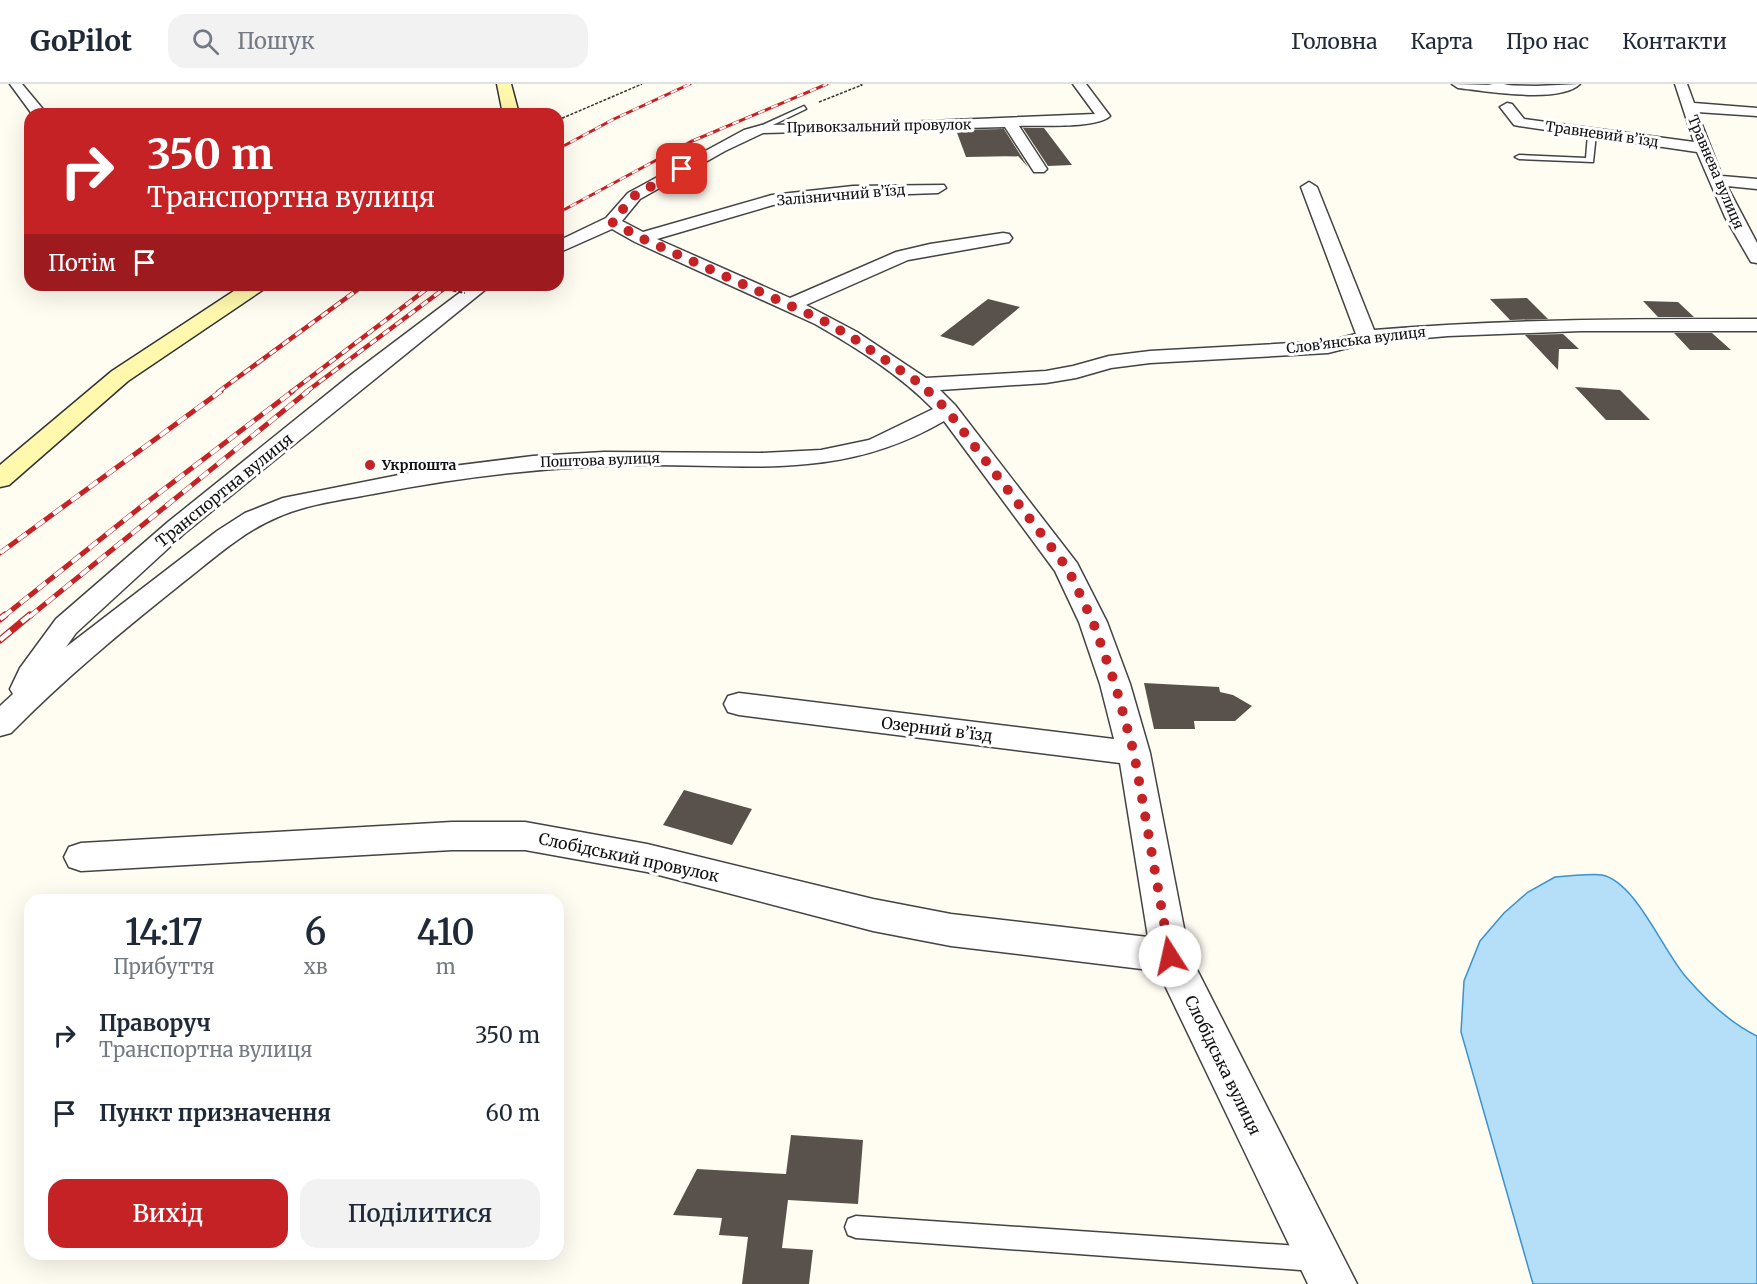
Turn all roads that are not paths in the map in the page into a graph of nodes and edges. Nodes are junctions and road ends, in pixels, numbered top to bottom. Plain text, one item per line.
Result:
1 (16, 84) edge
2 (504, 84) edge
3 (1079, 84) edge
4 (1458, 84) edge
5 (1491, 84) edge
6 (1574, 84) edge
7 (1681, 84) edge
8 (1523, 89) junction
9 (1507, 107) dead end
10 (1688, 107) junction
11 (33, 108) edge
12 (510, 108) edge
13 (804, 108) road end
14 (1757, 112) edge
15 (1009, 123) junction
16 (750, 133) junction
17 (1592, 134) junction
18 (1704, 148) junction
19 (1519, 157) dead end
20 (1039, 169) dead end
21 (1718, 180) junction
22 (1757, 184) edge
23 (1309, 187) dead end
24 (938, 188) dead end
25 (612, 222) junction
26 (641, 238) junction
27 (1003, 238) dead end
28 (1752, 242) edge
29 (564, 245) edge
30 (1757, 258) edge
31 (248, 291) edge
32 (471, 291) edge
33 (791, 305) junction
34 (1757, 325) edge
35 (1367, 337) junction
36 (922, 385) junction
37 (947, 410) junction
38 (0, 479) edge
39 (739, 704) dead end
40 (9, 715) edge
41 (1134, 753) junction
42 (81, 857) dead end
43 (1170, 956) junction
44 (856, 1227) dead end
45 (1327, 1272) edge

1 - 11 street
2 - 12 street
3 - 15 street, Привокзальний провулок
4 - 8 street
5 - 8 lane
6 - 8 street
7 - 10 street, Травнева вулиця
9 - 17 street, Травневий в’їзд
10 - 14 street
10 - 18 street, Травнева вулиця
13 - 16 lane
15 - 16 street, Привокзальний провулок
15 - 20 street
16 - 25 street
17 - 18 street, Травневий в’їзд
17 - 19 lane
18 - 21 street, Травнева вулиця
21 - 22 street
21 - 28 street, Травнева вулиця
23 - 35 street
24 - 26 street, Залізничний в’їзд
25 - 26 street, Слобідська вулиця
25 - 29 street
26 - 33 street, Слобідська вулиця
27 - 33 street
28 - 30 street, Травнева вулиця
31 - 38 street
32 - 40 street, Транспортна вулиця
33 - 36 street, Слобідська вулиця
34 - 35 street, Слов’янська вулиця
35 - 36 street, Слов’янська вулиця
36 - 37 street, Слобідська вулиця
37 - 40 street, Поштова вулиця
37 - 41 street, Слобідська вулиця
39 - 41 street, Озерний в’їзд
41 - 43 street, Слобідська вулиця
42 - 43 street, Слобідський провулок
43 - 45 street, Слобідська вулиця
44 - 45 lane

